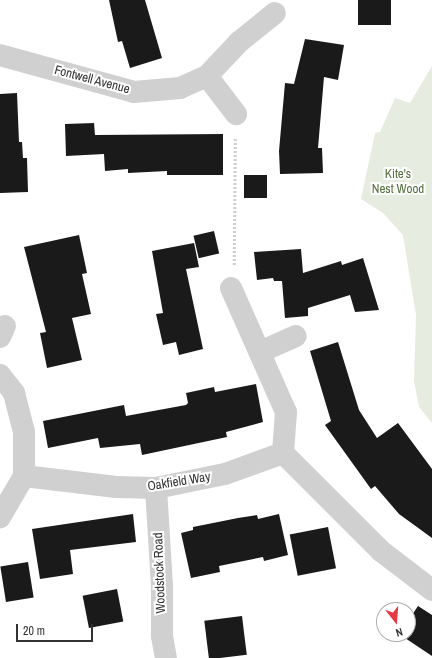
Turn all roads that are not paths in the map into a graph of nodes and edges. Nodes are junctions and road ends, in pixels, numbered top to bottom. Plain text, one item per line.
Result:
1 (275, 13) dead end
2 (0, 55) edge
3 (207, 76) junction
4 (236, 114) road end
5 (231, 288) road end
6 (296, 336) dead end
7 (260, 352) junction
8 (0, 375) edge
9 (283, 453) junction
10 (24, 476) junction
11 (156, 488) junction
12 (0, 517) edge
13 (432, 590) edge
14 (166, 658) edge

1 - 3 street, Fontwell Avenue
2 - 3 street, Fontwell Avenue
3 - 4 street
5 - 7 street
6 - 7 street
7 - 9 street
8 - 10 street
9 - 11 street, Oakfield Way
9 - 13 street
10 - 11 street, Oakfield Way
10 - 12 street
11 - 14 street, Woodstock Road

